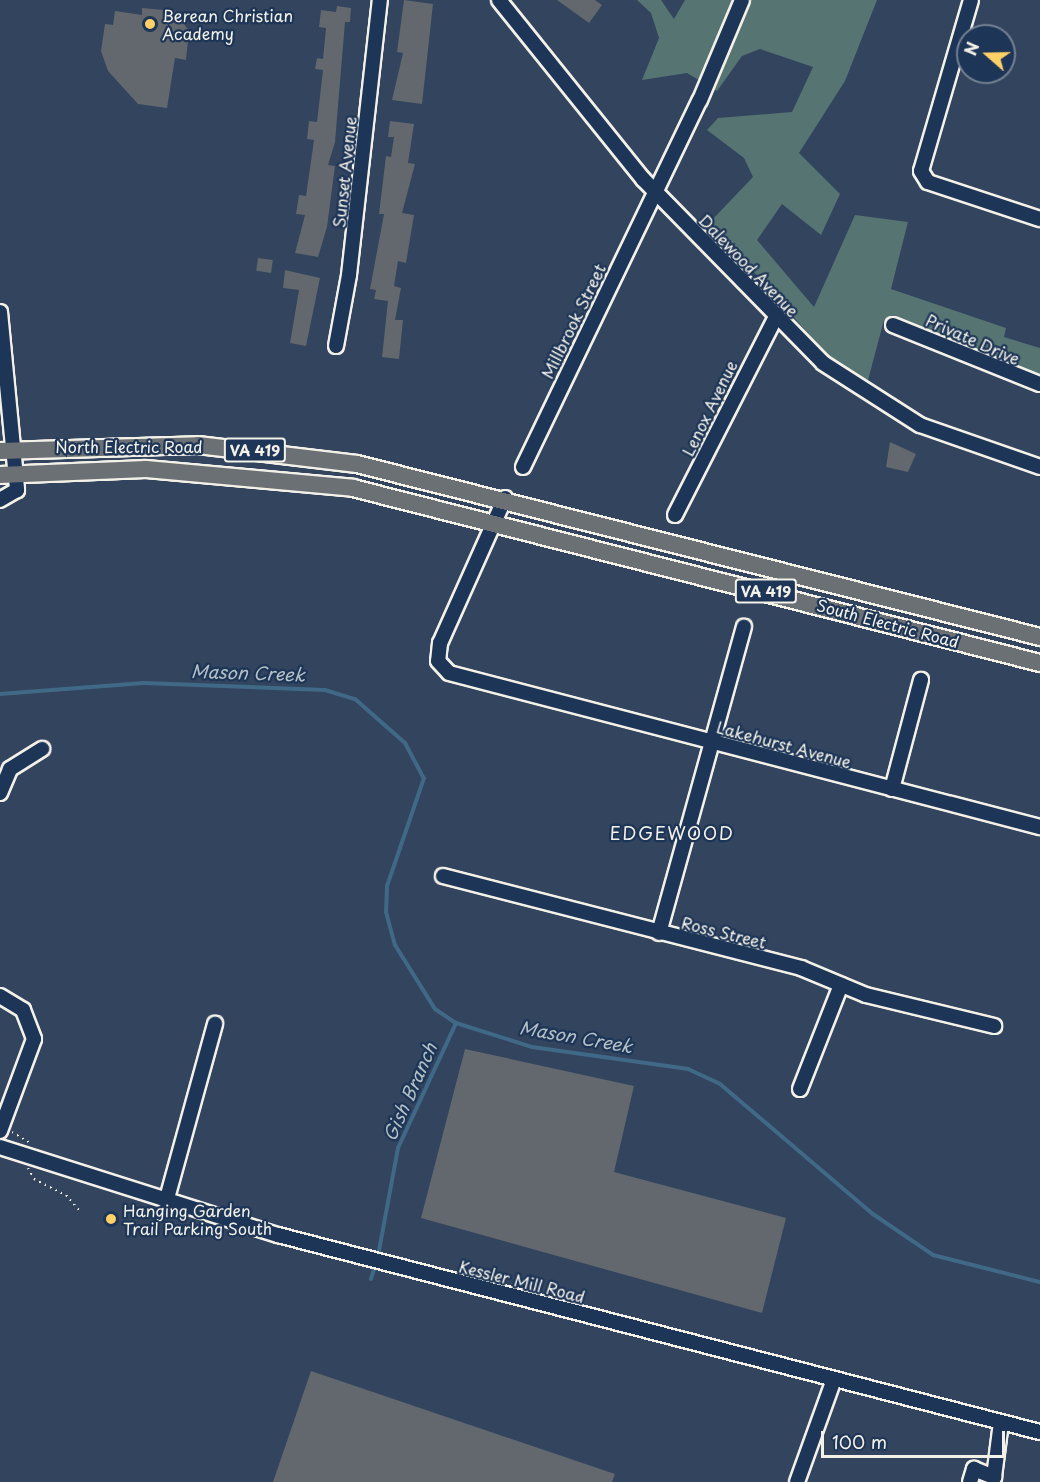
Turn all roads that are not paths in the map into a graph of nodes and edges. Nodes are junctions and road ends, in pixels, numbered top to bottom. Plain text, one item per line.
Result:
1 (380, 0) edge
2 (499, 0) edge
3 (742, 0) edge
4 (971, 0) edge
5 (511, 6) edge
6 (655, 191) junction
7 (1040, 219) edge
8 (0, 312) edge
9 (776, 317) junction
10 (893, 325) dead end
11 (336, 346) dead end
12 (1040, 384) edge
13 (7, 450) edge
14 (524, 467) dead end
15 (1040, 467) edge
16 (8, 475) edge
17 (506, 498) junction
18 (0, 500) edge
19 (675, 515) dead end
20 (492, 520) junction
21 (744, 627) dead end
22 (1040, 637) edge
23 (1040, 663) edge
24 (921, 680) dead end
25 (716, 743) junction
26 (42, 749) dead end
27 (892, 789) junction
28 (0, 794) edge
29 (1040, 827) edge
30 (443, 876) dead end
31 (659, 933) junction
32 (842, 984) junction
33 (0, 996) edge
34 (215, 1024) dead end
35 (994, 1026) dead end
36 (800, 1089) dead end
37 (1, 1129) edge
38 (0, 1147) edge
39 (166, 1202) junction
40 (834, 1379) junction
41 (1001, 1422) junction
42 (1040, 1432) edge
43 (995, 1479) edge
44 (796, 1482) edge
45 (970, 1482) edge

1 - 11 street, Sunset Avenue
2 - 5 street, Dalewood Avenue
3 - 6 street, Millbrook Street
4 - 7 street
5 - 6 street, Dalewood Avenue
6 - 9 street, Dalewood Avenue
6 - 14 street, Millbrook Street
8 - 13 street
9 - 15 street, Dalewood Avenue
9 - 19 street, Lenox Avenue
10 - 12 street, Private Drive
13 - 16 street
13 - 17 main road, North Electric Road / VA 419
16 - 18 street
16 - 20 main road, North Electric Road / VA 419
17 - 20 street
17 - 22 main road, South Electric Road / VA 419
20 - 23 main road, South Electric Road / VA 419
20 - 25 street, Lakehurst Avenue
21 - 25 street
24 - 27 street
25 - 27 street, Lakehurst Avenue
25 - 31 street
26 - 28 street
27 - 29 street, Lakehurst Avenue
30 - 31 street, Ross Street
31 - 32 street, Ross Street
32 - 35 street, Ross Street
32 - 36 street
33 - 37 street
34 - 39 street
38 - 39 street, Kessler Mill Road
39 - 40 street, Kessler Mill Road
40 - 41 street, Kessler Mill Road
40 - 44 street
41 - 42 street, Kessler Mill Road
41 - 43 street
43 - 45 street

